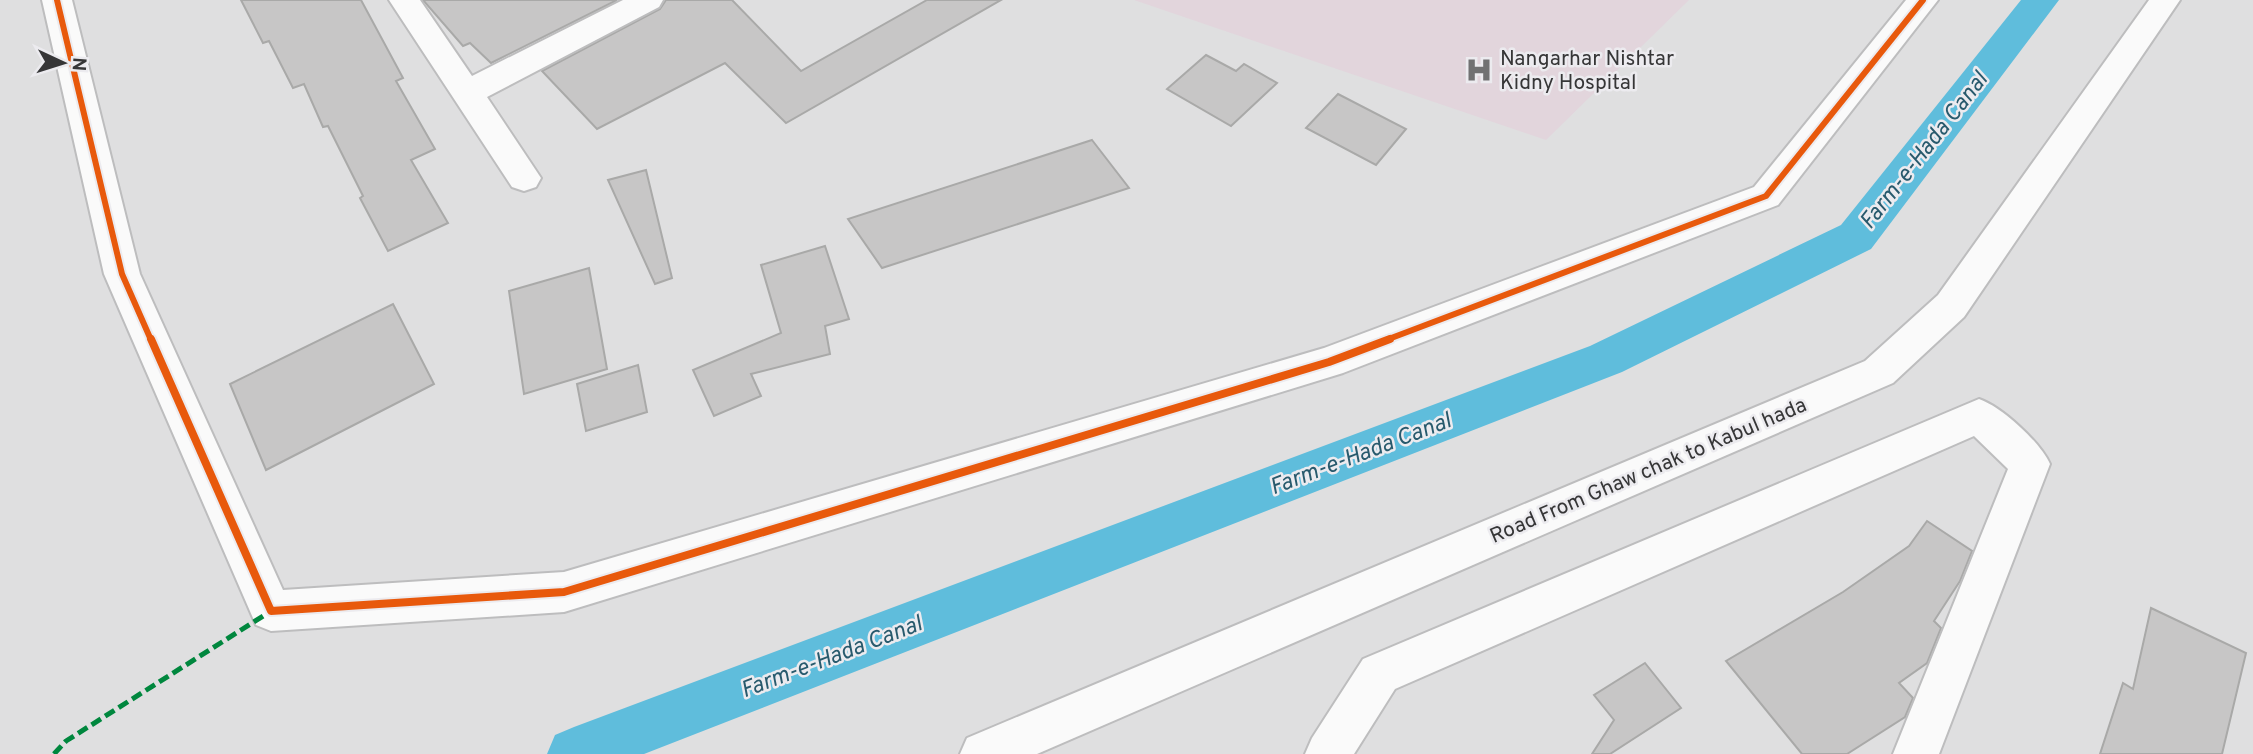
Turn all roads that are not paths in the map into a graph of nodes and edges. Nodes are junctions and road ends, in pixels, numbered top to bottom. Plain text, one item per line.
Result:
1 (57, 0) edge
2 (404, 0) edge
3 (648, 0) edge
4 (1923, 0) edge
5 (2165, 0) edge
6 (467, 93) junction
7 (524, 178) dead end
8 (983, 754) edge
9 (1328, 754) edge
10 (1916, 754) edge

1 - 4 street
2 - 6 street
3 - 6 street
5 - 8 street, Road From Ghaw chak to Kabul hada
6 - 7 street
9 - 10 street

